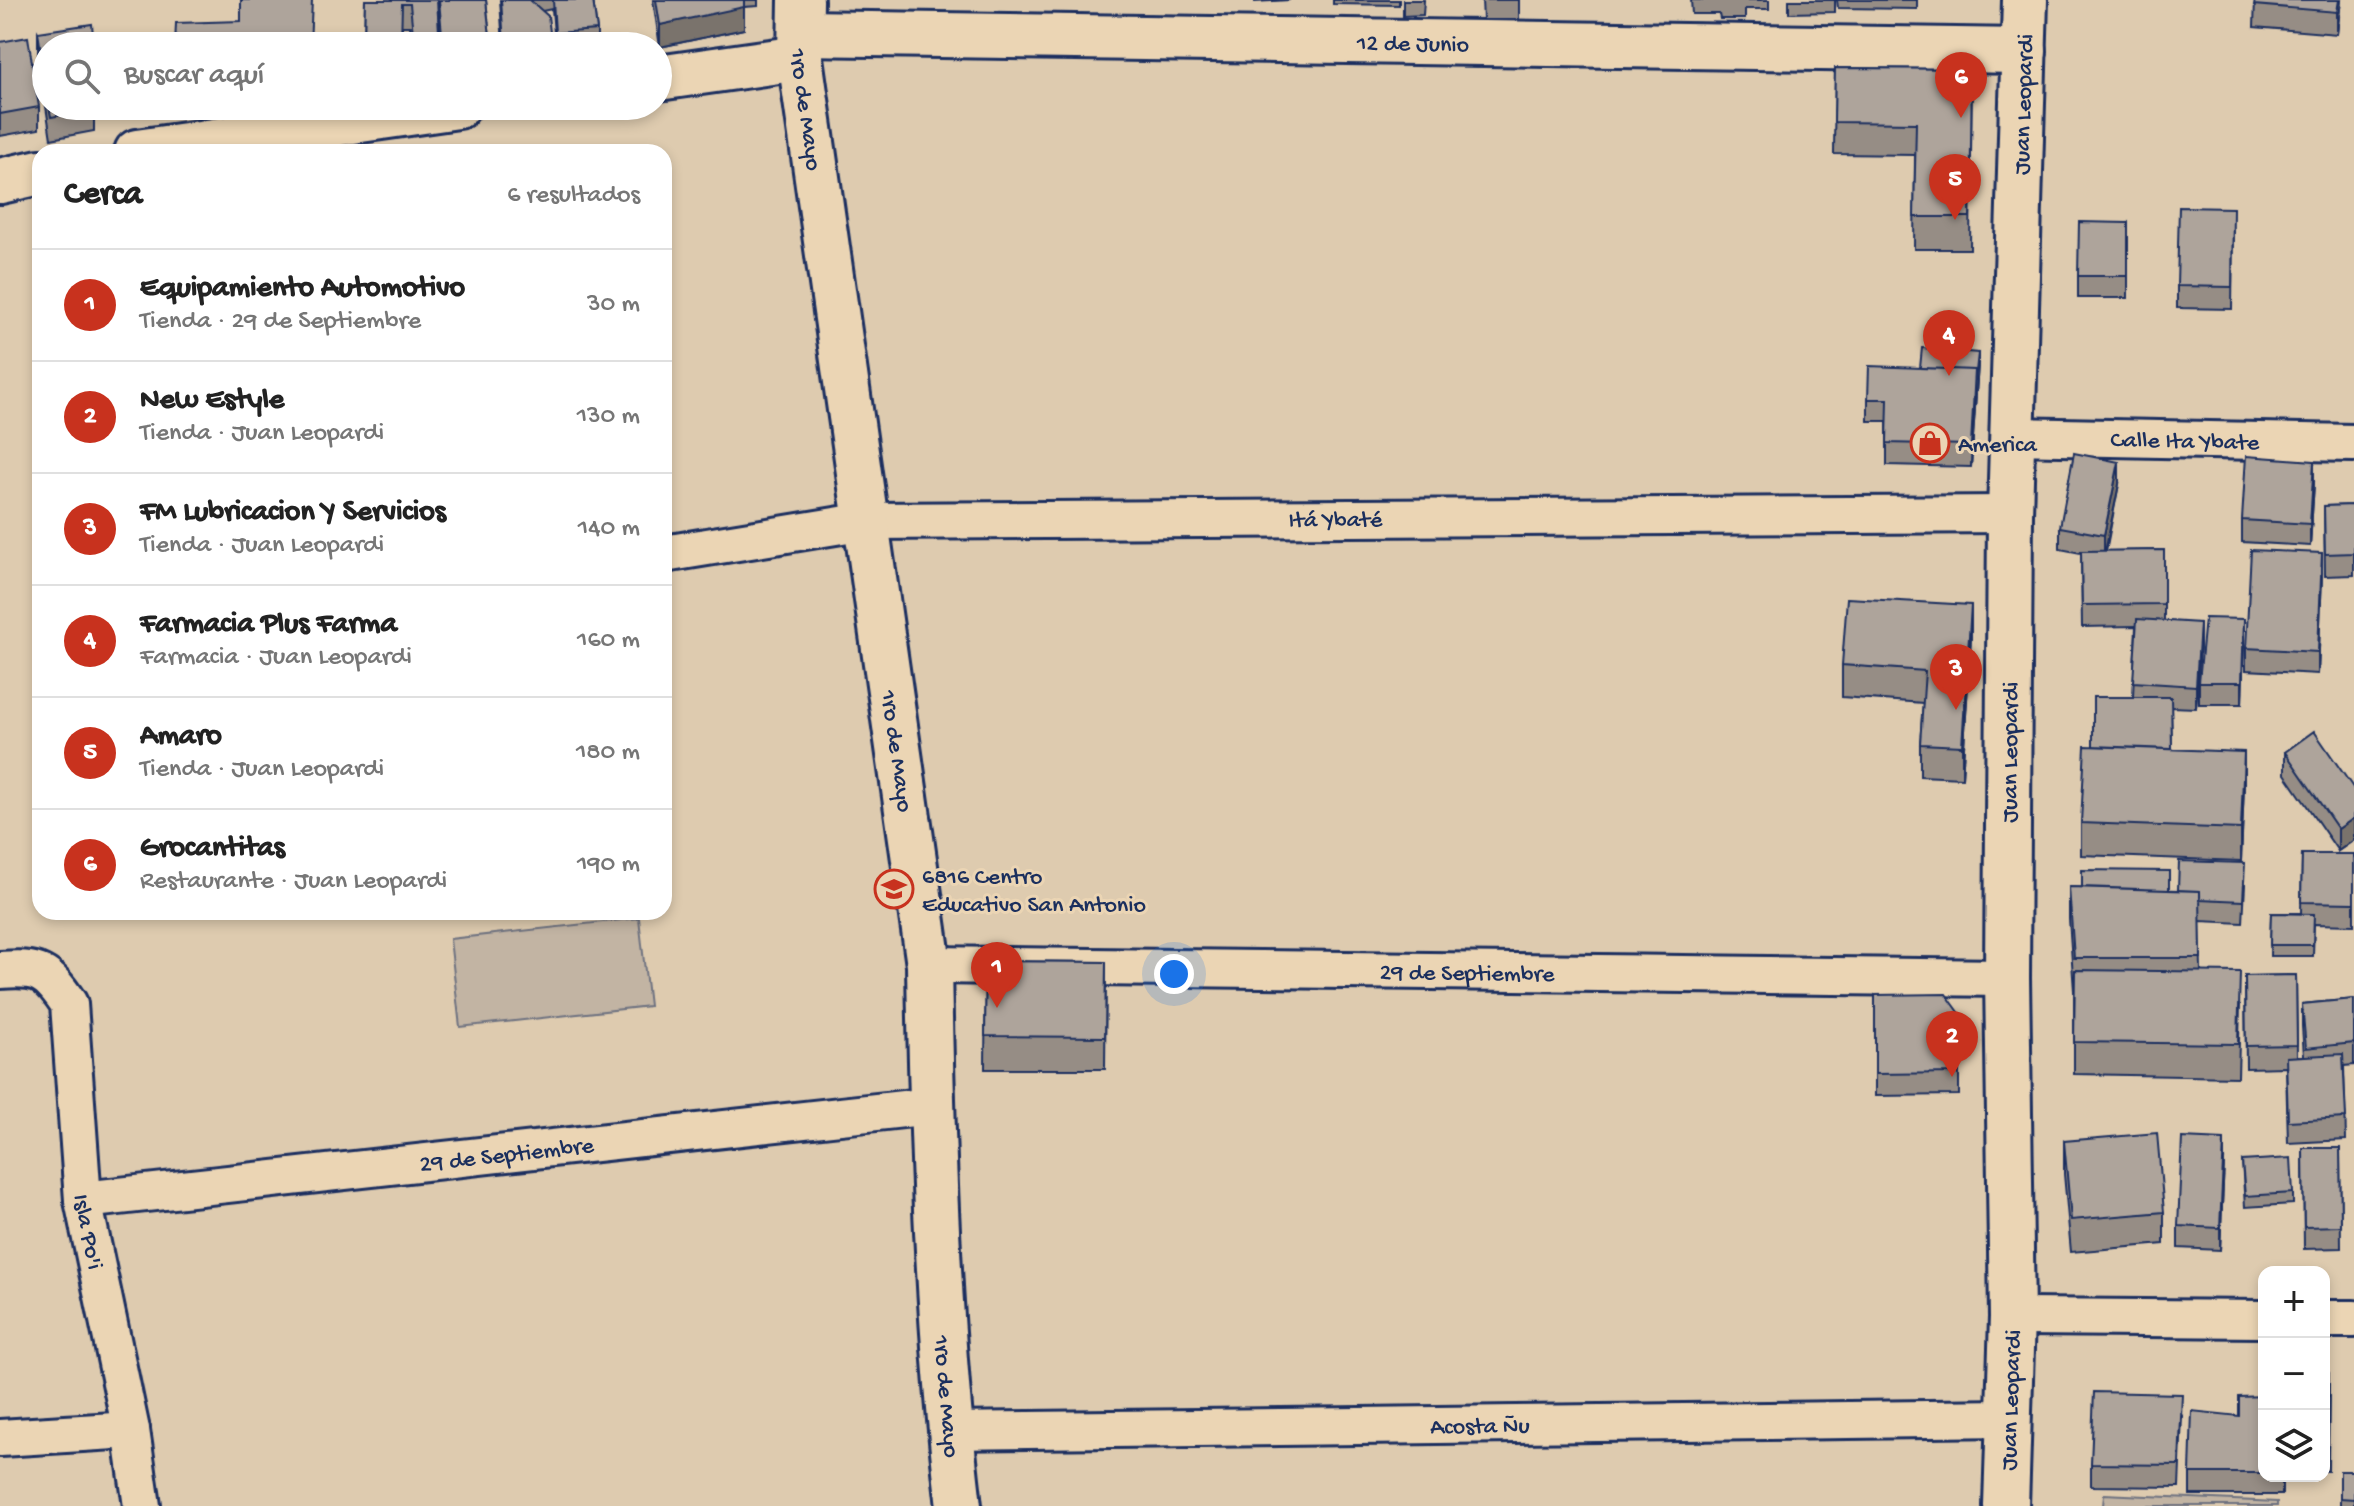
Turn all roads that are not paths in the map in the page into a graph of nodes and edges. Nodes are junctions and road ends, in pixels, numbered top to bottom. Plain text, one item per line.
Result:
1 (2025, 0) edge
2 (801, 30) edge
3 (2024, 51) junction
4 (672, 73) edge
5 (360, 120) edge
6 (193, 144) edge
7 (32, 174) edge
8 (0, 181) edge
9 (2015, 436) junction
10 (2354, 443) edge
11 (2010, 514) junction
12 (866, 521) junction
13 (672, 553) edge
14 (929, 965) junction
15 (16, 969) edge
16 (2007, 978) junction
17 (931, 1106) junction
18 (83, 1200) junction
19 (2012, 1317) junction
20 (2258, 1319) edge
21 (2330, 1319) edge
22 (2354, 1319) edge
23 (2008, 1418) junction
24 (131, 1430) junction
25 (950, 1431) junction
26 (0, 1438) edge
27 (142, 1506) edge
28 (959, 1506) edge
29 (2006, 1506) edge

1 - 3 street, Juan Leopardi
2 - 3 street, 12 de Junio
2 - 4 street, 12 de Junio
2 - 12 street, 1ro de Mayo
3 - 9 street, Juan Leopardi
5 - 6 street
7 - 8 street
9 - 10 street, Calle Ita Ybate
9 - 11 street, Juan Leopardi
11 - 12 street, Itá Ybaté
11 - 16 street, Juan Leopardi
12 - 13 street, Itá Ybaté
12 - 14 street, 1ro de Mayo
14 - 16 street, 29 de Septiembre
14 - 17 street, 1ro de Mayo
15 - 18 street, Isla Po'i
16 - 19 street, Juan Leopardi
17 - 18 street, 29 de Septiembre
17 - 25 street, 1ro de Mayo
18 - 24 street, Isla Po'i
19 - 20 street
19 - 23 street, Juan Leopardi
21 - 22 street
23 - 25 street, Acosta Ñu
23 - 29 street, Juan Leopardi
24 - 26 street
24 - 27 street, Isla Po'i
25 - 28 street, 1ro de Mayo

